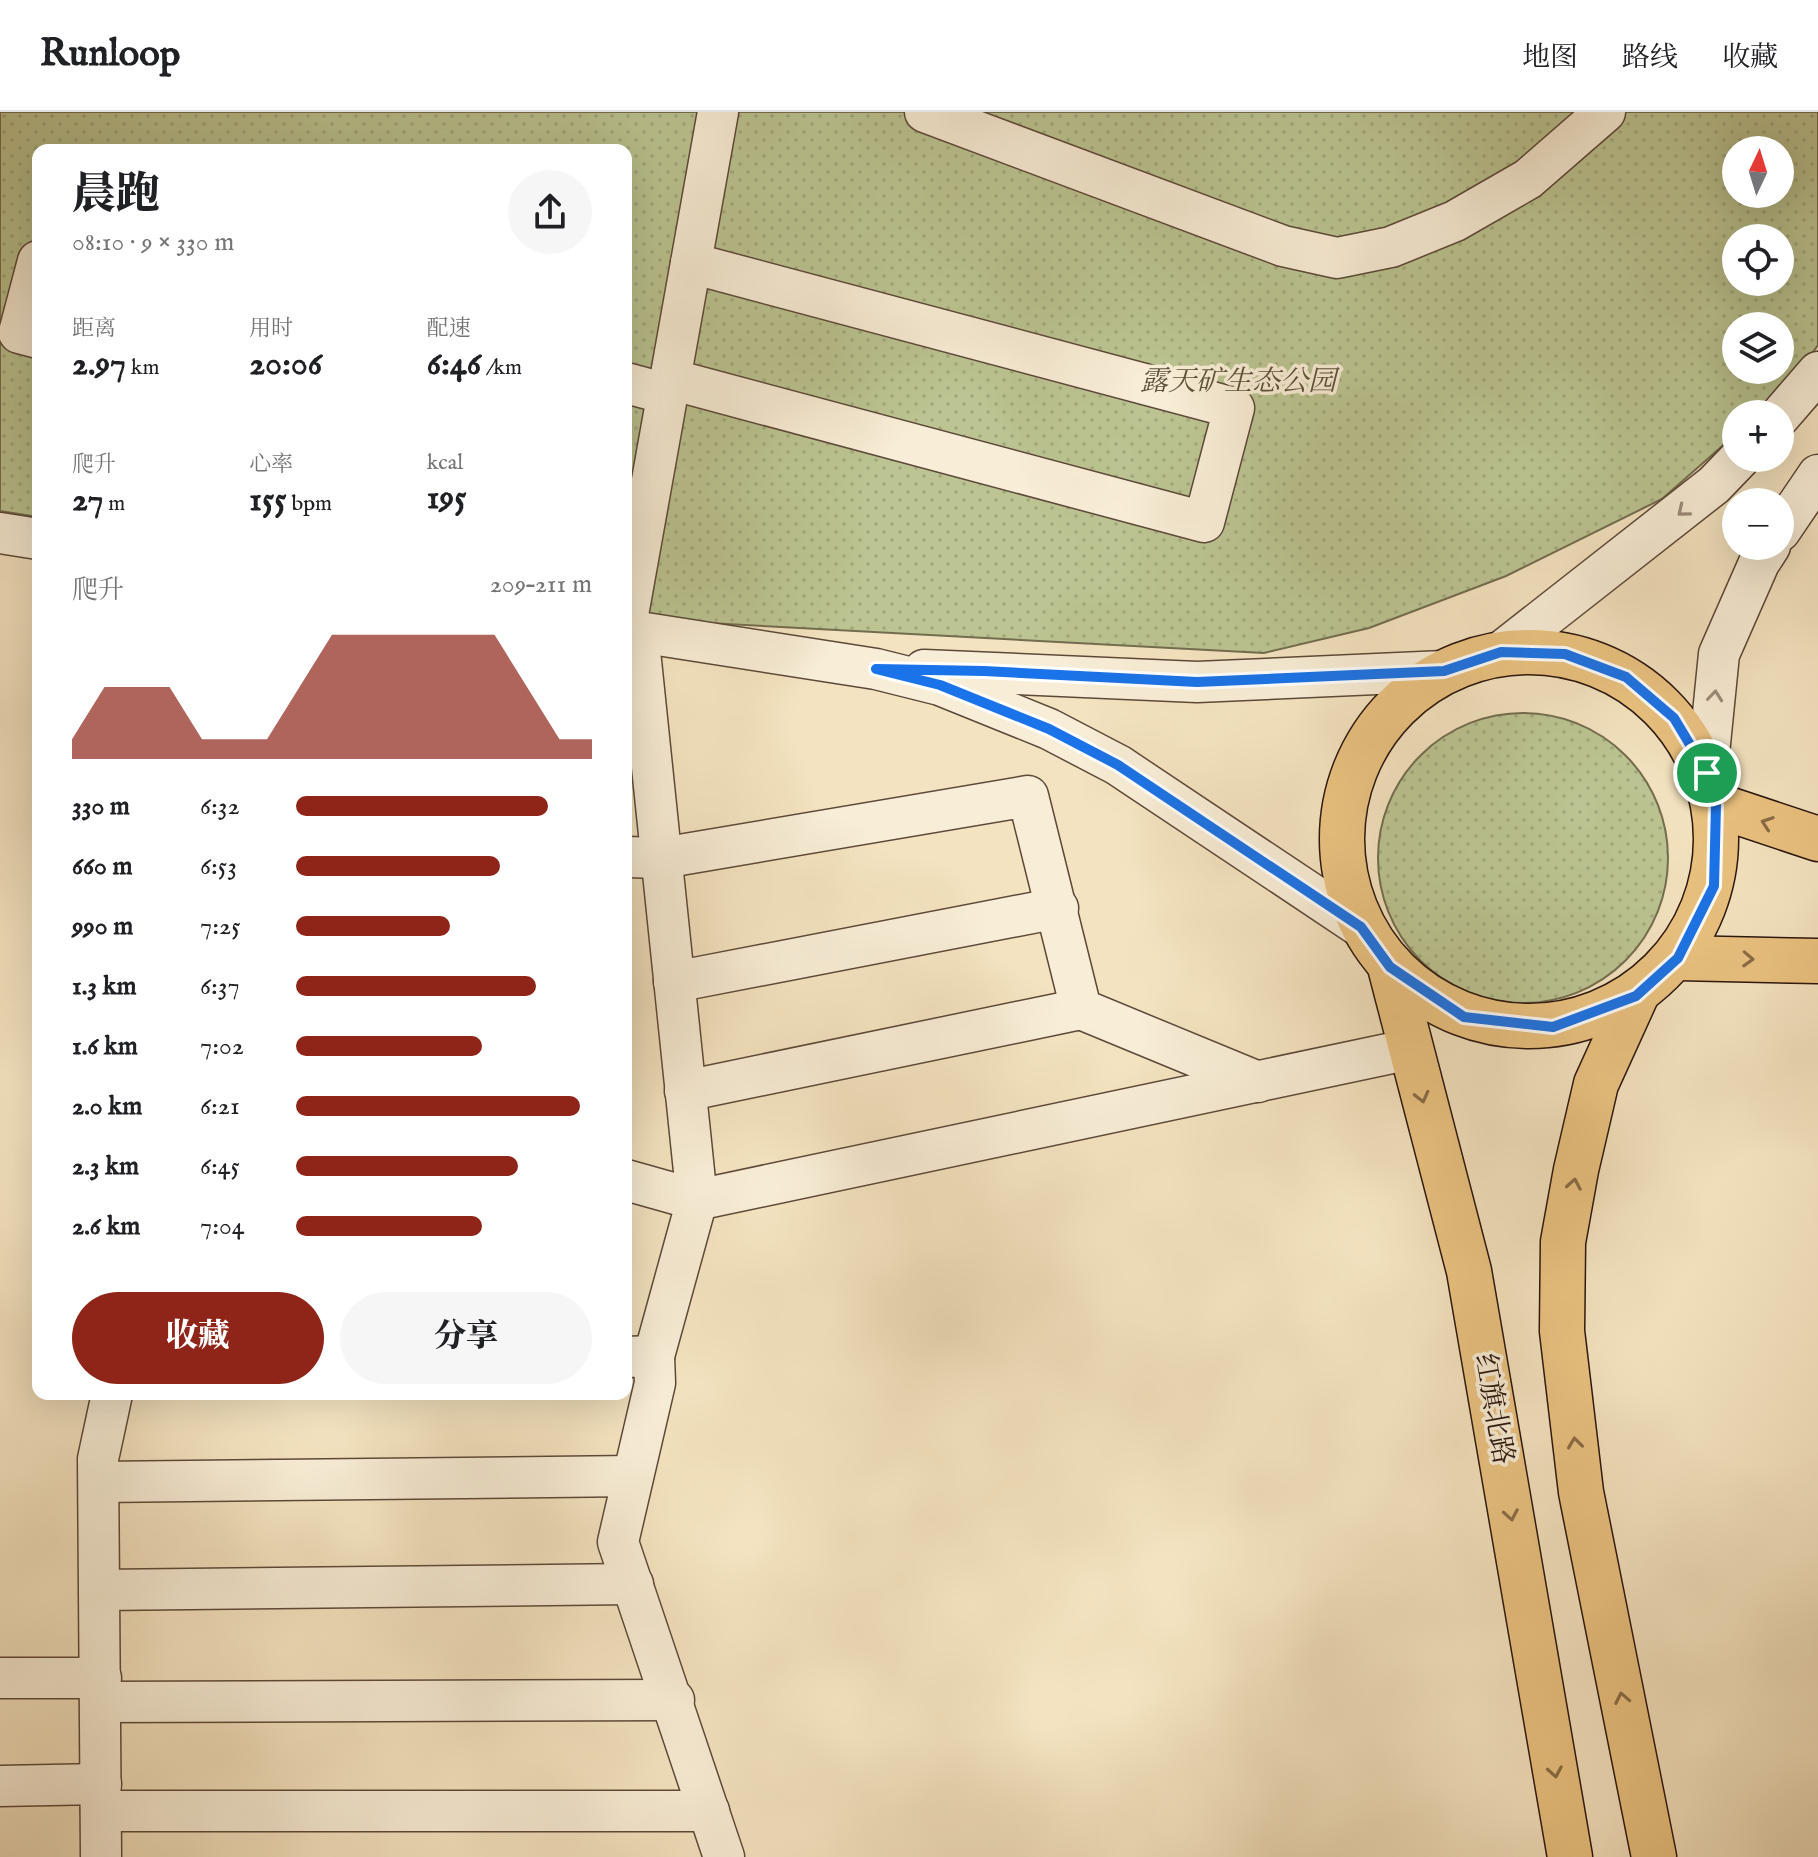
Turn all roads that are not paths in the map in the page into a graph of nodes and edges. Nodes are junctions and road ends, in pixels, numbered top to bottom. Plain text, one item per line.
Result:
1 (718, 112) edge
2 (925, 112) edge
3 (1605, 112) edge
4 (691, 263) junction
5 (32, 284) edge
6 (32, 336) edge
7 (1818, 372) edge
8 (632, 384) edge
9 (669, 387) junction
10 (1794, 400) edge
11 (1726, 472) edge
12 (1818, 475) edge
13 (1794, 510) edge
14 (0, 533) edge
15 (32, 538) edge
16 (1761, 560) edge
17 (632, 617) edge
18 (632, 629) edge
19 (1501, 652) junction
20 (632, 662) edge
21 (876, 669) junction
22 (1444, 671) junction
23 (1712, 789) junction
24 (1818, 839) edge
25 (644, 857) edge
26 (1058, 908) junction
27 (1361, 927) junction
28 (1678, 958) junction
29 (1818, 961) edge
30 (1390, 967) junction
31 (674, 982) junction
32 (1636, 996) junction
33 (1081, 1009) junction
34 (1411, 1049) junction
35 (1258, 1082) junction
36 (685, 1091) junction
37 (632, 1182) edge
38 (697, 1200) junction
39 (640, 1356) edge
40 (111, 1400) edge
41 (633, 1476) junction
42 (99, 1482) junction
43 (633, 1584) junction
44 (100, 1590) junction
45 (0, 1678) edge
46 (101, 1690) junction
47 (674, 1700) junction
48 (0, 1786) edge
49 (101, 1798) junction
50 (709, 1811) junction
51 (101, 1857) edge
52 (724, 1857) edge
53 (1570, 1857) edge
54 (1654, 1857) edge

1 - 4 street
2 - 3 street
4 - 9 street
4 - 9 street
5 - 6 street
7 - 10 street
8 - 9 street
9 - 17 street
11 -> 19 street
12 - 13 street
14 - 15 street
23 -> 16 street
18 - 21 street
19 - 22 main road
19 - 23 main road
20 - 25 street
21 - 22 street
21 - 27 street
22 - 27 main road
24 -> 23 main road
23 - 28 main road
25 - 26 street
25 - 31 street
26 - 31 street
26 - 33 street
27 - 30 main road
28 -> 29 main road
28 - 32 main road
30 - 32 main road
30 - 34 main road, 红旗北路
31 - 36 street
54 -> 32 main road
33 - 35 street
33 - 36 street
34 - 35 street
34 -> 53 main road, 红旗北路
35 - 38 street
36 - 38 street
37 - 38 street
38 - 39 street
39 - 41 street
40 - 42 street
41 - 42 street
41 - 43 street
42 - 44 street
43 - 44 street
43 - 47 street
44 - 46 street
45 - 46 street
46 - 47 street
46 - 49 street
47 - 50 street
48 - 49 street
49 - 50 street
49 - 51 street
50 - 52 street

